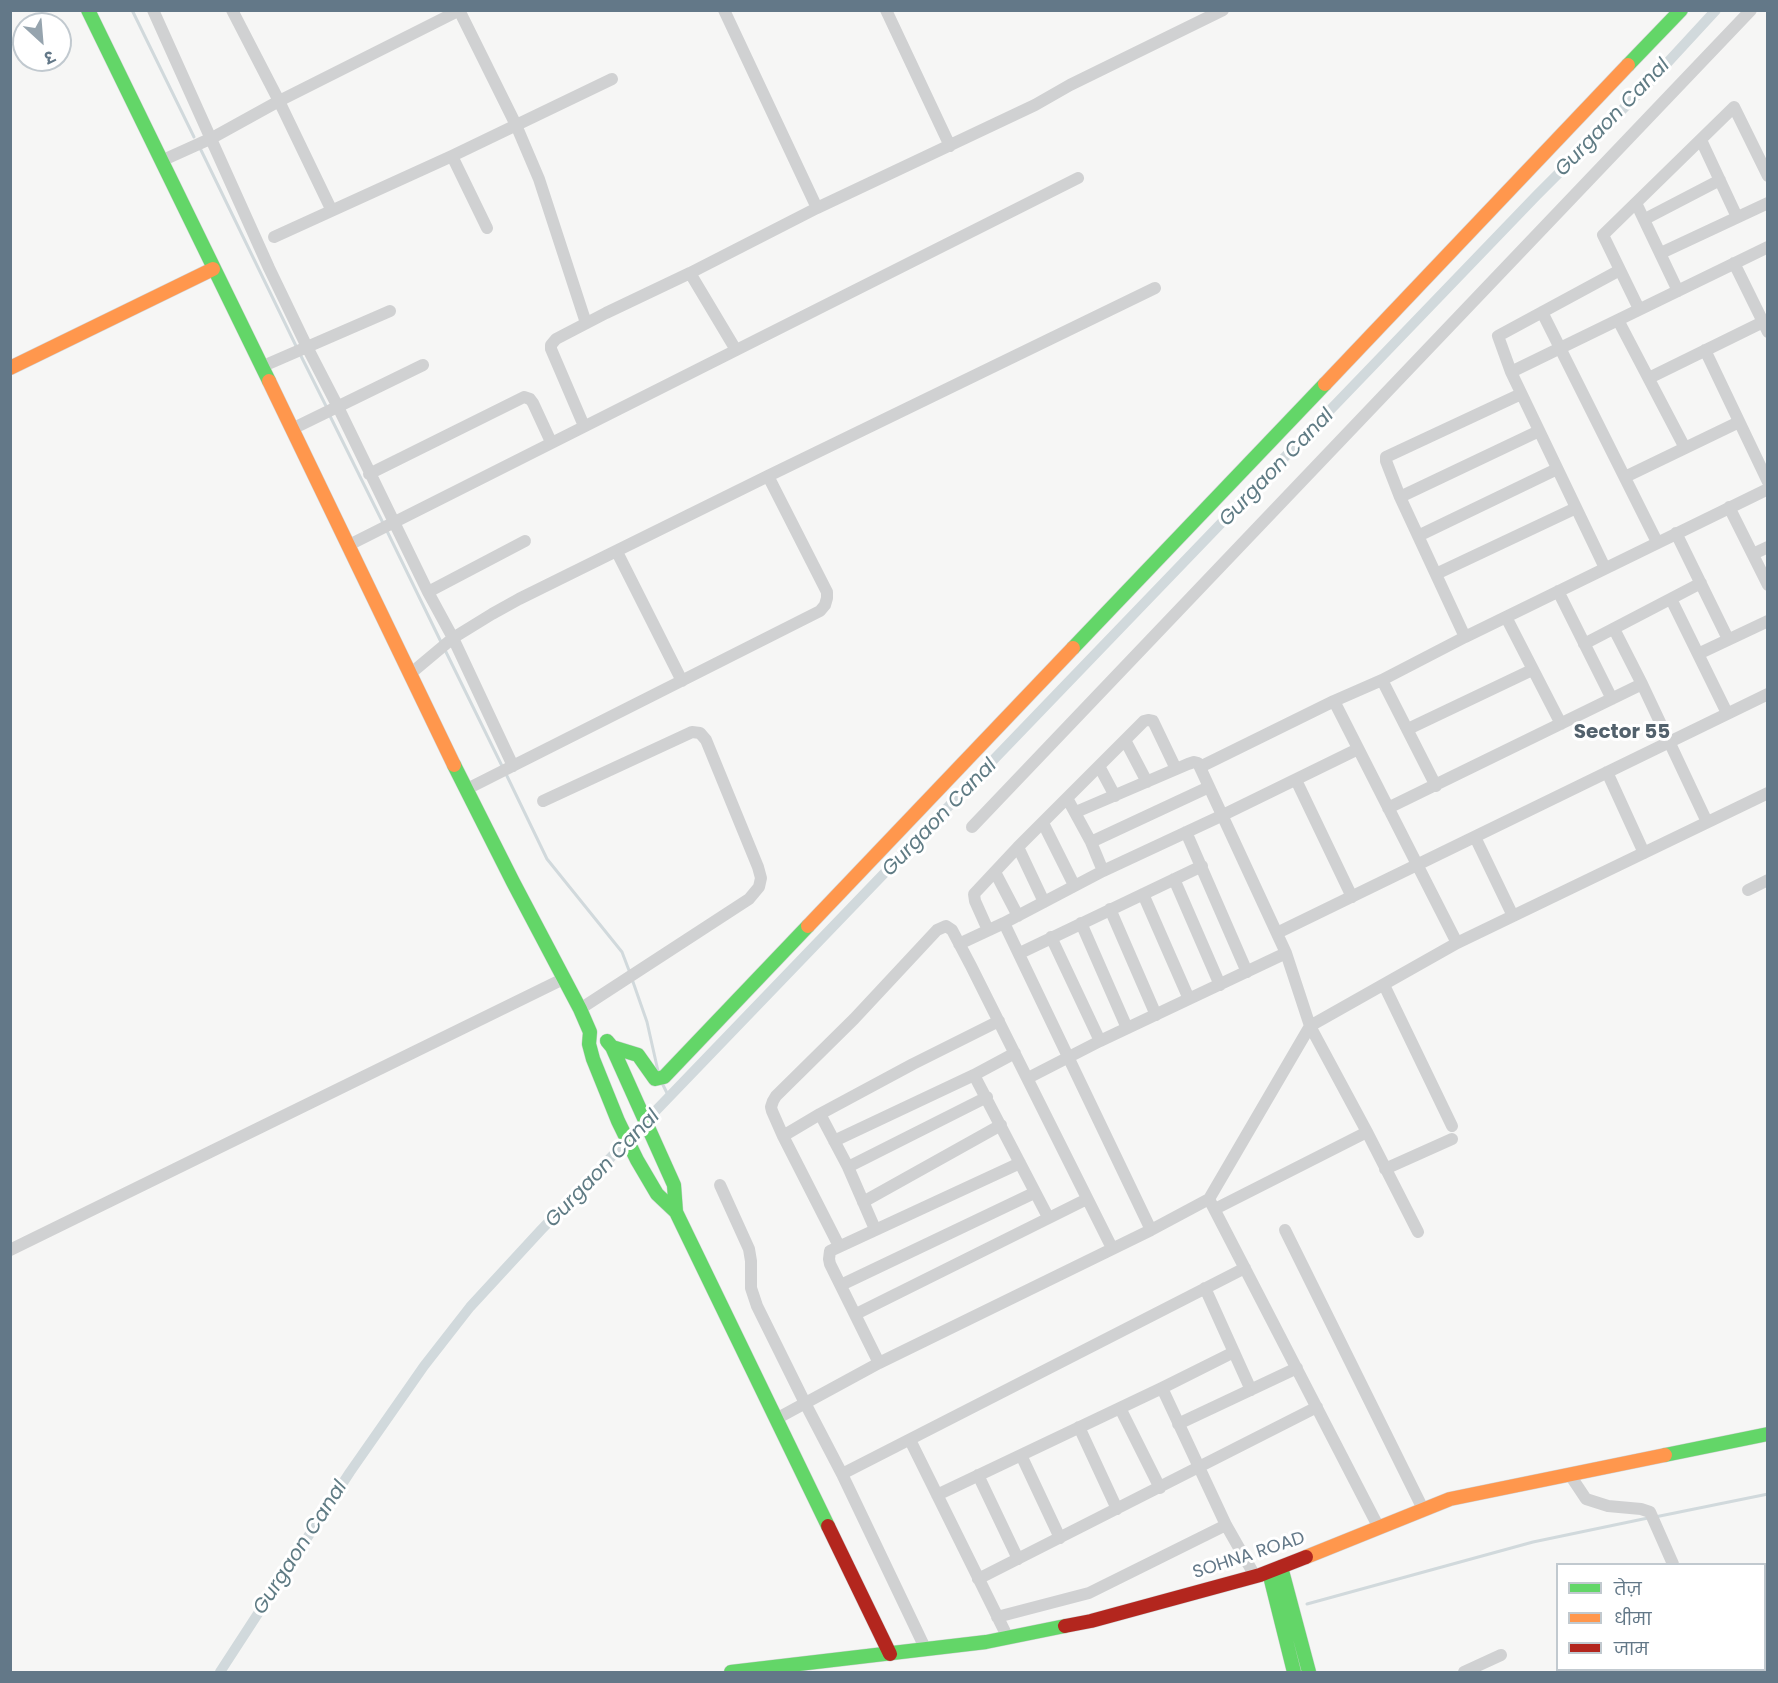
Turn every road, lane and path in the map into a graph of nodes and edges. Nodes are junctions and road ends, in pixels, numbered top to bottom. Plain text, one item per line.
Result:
1 (88, 10) edge
2 (153, 10) edge
3 (232, 10) edge
4 (724, 10) edge
5 (886, 10) edge
6 (1223, 10) edge
7 (1681, 10) edge
8 (1751, 10) edge
9 (459, 11) edge
10 (612, 79) dead end
11 (279, 101) junction
12 (516, 125) junction
13 (212, 138) junction
14 (1701, 140) junction
15 (950, 146) junction
16 (452, 156) junction
17 (161, 161) junction
18 (1767, 176) edge
19 (1078, 178) dead end
20 (1720, 180) junction
21 (1636, 203) junction
22 (1767, 203) edge
23 (818, 208) junction
24 (331, 209) junction
25 (1737, 217) junction
26 (1645, 219) junction
27 (487, 228) dead end
28 (274, 237) dead end
29 (1767, 247) edge
30 (1661, 253) junction
31 (1734, 263) junction
32 (213, 269) junction
33 (1620, 270) junction
34 (690, 273) junction
35 (1155, 288) dead end
36 (1678, 291) junction
37 (1639, 309) junction
38 (390, 311) dead end
39 (1542, 312) junction
40 (1618, 320) junction
41 (586, 323) junction
42 (1765, 327) edge
43 (1560, 348) junction
44 (301, 349) junction
45 (736, 350) junction
46 (1705, 350) junction
47 (423, 365) dead end
48 (261, 367) junction
49 (10, 368) edge
50 (1511, 372) junction
51 (1648, 378) junction
52 (1521, 394) junction
53 (331, 410) junction
54 (1739, 422) junction
55 (584, 426) junction
56 (292, 429) junction
57 (1539, 431) junction
58 (551, 442) junction
59 (1685, 448) junction
60 (1557, 469) junction
61 (369, 474) junction
62 (768, 476) junction
63 (1625, 477) junction
64 (1767, 482) edge
65 (1767, 489) edge
66 (1400, 497) junction
67 (1729, 507) junction
68 (1576, 508) junction
69 (387, 525) junction
70 (1676, 533) junction
71 (1418, 536) junction
72 (525, 541) dead end
73 (1657, 542) junction
74 (349, 545) junction
75 (1767, 547) edge
76 (617, 552) junction
77 (1753, 554) junction
78 (1605, 568) junction
79 (1436, 574) junction
80 (1701, 583) junction
81 (1767, 585) edge
82 (1558, 591) junction
83 (428, 592) junction
84 (1671, 599) junction
85 (1506, 617) junction
86 (1767, 621) edge
87 (1614, 629) junction
88 (1465, 637) junction
89 (1728, 639) junction
90 (446, 644) junction
91 (1584, 644) junction
92 (1698, 654) junction
93 (1533, 670) junction
94 (410, 674) junction
95 (1382, 680) junction
96 (682, 681) junction
97 (1642, 684) junction
98 (1767, 694) edge
99 (1612, 699) junction
100 (1334, 701) junction
101 (1727, 714) junction
102 (1561, 724) junction
103 (1408, 729) junction
104 (1125, 740) junction
105 (1670, 741) junction
106 (1358, 749) junction
107 (1099, 766) junction
108 (1200, 767) junction
109 (506, 769) junction
110 (1176, 769) junction
111 (1607, 772) junction
112 (1296, 780) junction
113 (1147, 782) junction
114 (1436, 786) junction
115 (1209, 787) junction
116 (466, 789) junction
117 (1767, 793) edge
118 (1115, 796) junction
119 (1067, 798) junction
120 (543, 801) dead end
121 (1388, 808) junction
122 (1076, 812) junction
123 (1221, 816) junction
124 (1707, 822) junction
125 (1043, 823) junction
126 (972, 827) dead end
127 (1186, 832) junction
128 (1475, 837) junction
129 (1091, 842) junction
130 (1018, 847) junction
131 (1644, 853) junction
132 (1202, 866) junction
133 (1417, 866) junction
134 (1103, 871) junction
135 (995, 872) junction
136 (1174, 879) junction
137 (1767, 880) edge
138 (1074, 885) junction
139 (1748, 890) dead end
140 (1143, 894) junction
141 (1352, 897) junction
142 (1044, 902) junction
143 (1110, 909) junction
144 (1018, 916) junction
145 (1513, 916) junction
146 (1004, 923) junction
147 (1081, 923) junction
148 (988, 930) junction
149 (1277, 933) junction
150 (1052, 937) junction
151 (959, 944) junction
152 (1457, 944) junction
153 (1020, 952) junction
154 (1286, 953) junction
155 (1247, 972) junction
156 (563, 979) junction
157 (1220, 985) junction
158 (1384, 985) junction
159 (1189, 999) junction
160 (580, 1009) junction
161 (1156, 1015) junction
162 (999, 1021) junction
163 (1310, 1026) junction
164 (1127, 1028) junction
165 (590, 1032) junction
166 (1100, 1041) junction
167 (612, 1047) junction
168 (1015, 1053) junction
169 (1070, 1056) junction
170 (974, 1075) junction
171 (1028, 1078) junction
172 (987, 1097) junction
173 (820, 1114) junction
174 (1002, 1125) junction
175 (1452, 1126) dead end
176 (1367, 1132) junction
177 (783, 1136) junction
178 (1452, 1139) dead end
179 (834, 1141) junction
180 (1020, 1163) junction
181 (848, 1167) junction
182 (1385, 1169) junction
183 (720, 1185) dead end
184 (1034, 1193) junction
185 (1087, 1199) junction
186 (863, 1202) junction
187 (1212, 1204) junction
188 (676, 1212) junction
189 (1048, 1217) junction
190 (875, 1229) junction
191 (1151, 1230) junction
192 (1285, 1230) dead end
193 (1418, 1232) dead end
194 (840, 1246) junction
195 (1112, 1248) junction
196 (10, 1250) edge
197 (1245, 1268) junction
198 (841, 1285) junction
199 (1205, 1288) junction
200 (856, 1314) junction
201 (1234, 1352) junction
202 (879, 1364) junction
203 (1297, 1368) junction
204 (1162, 1388) junction
205 (1251, 1390) junction
206 (805, 1403) junction
207 (1317, 1407) junction
208 (1120, 1408) junction
209 (776, 1419) junction
210 (1178, 1424) junction
211 (1079, 1427) junction
212 (1767, 1434) edge
213 (910, 1440) junction
214 (1021, 1455) junction
215 (1199, 1468) junction
216 (842, 1474) junction
217 (978, 1475) junction
218 (1570, 1475) junction
219 (1160, 1488) junction
220 (937, 1495) junction
221 (1117, 1509) junction
222 (1423, 1509) junction
223 (1226, 1525) junction
224 (1379, 1528) junction
225 (1060, 1539) junction
226 (1018, 1559) junction
227 (1673, 1563) edge
228 (1275, 1569) junction
229 (1255, 1576) junction
230 (978, 1579) junction
231 (1283, 1599) junction
232 (997, 1617) junction
233 (1008, 1638) junction
234 (926, 1650) junction
235 (890, 1654) junction
236 (1501, 1655) dead end
237 (731, 1672) edge
238 (1294, 1672) edge
239 (1310, 1672) edge
240 (1464, 1672) edge

1 - 17 street
2 - 13 street
3 - 11 street
4 - 23 street
5 - 15 street
6 - 15 street
7 - 167 street
8 - 126 street
9 - 11 street
9 - 12 street
10 - 12 street
11 - 13 street
11 - 24 street
12 - 16 street
12 - 41 street
13 - 17 street
13 - 44 street
14 - 18 street
14 - 20 street
14 - 21 street
15 - 23 street
16 - 24 street
16 - 27 street
17 - 32 street
19 - 45 street
20 - 25 street
20 - 26 street
21 - 26 street
21 - 33 street
22 - 25 street
23 - 34 street
24 - 28 street
25 - 30 street
26 - 30 street
29 - 31 street
30 - 36 street
31 - 36 street
31 - 42 street
32 - 48 street
32 - 49 street
33 - 37 street
33 - 39 street
34 - 41 street
34 - 45 street
35 - 62 street
36 - 37 street
37 - 40 street
38 - 44 street
39 - 43 street
39 - 50 street
40 - 43 street
40 - 51 street
41 - 55 street
42 - 46 street
43 - 50 street
43 - 63 street
44 - 48 street
44 - 53 street
45 - 55 street
46 - 51 street
46 - 54 street
47 - 53 street
48 - 56 street
50 - 52 street
51 - 59 street
52 - 57 street
52 - 66 street
53 - 56 street
53 - 61 street
54 - 59 street
54 - 64 street
55 - 58 street
56 - 74 street
57 - 60 street
57 - 66 street
58 - 61 street
58 - 69 street
59 - 63 street
60 - 68 street
60 - 71 street
61 - 69 street
62 - 76 street
62 - 96 street
63 - 73 street
65 - 67 street
66 - 71 street
67 - 70 street
67 - 77 street
68 - 78 street
68 - 79 street
69 - 74 street
69 - 83 street
70 - 73 street
70 - 80 street
71 - 79 street
72 - 83 street
73 - 78 street
74 - 94 street
75 - 77 street
76 - 90 street
76 - 96 street
77 - 81 street
78 - 82 street
79 - 88 street
80 - 84 street
80 - 89 street
82 - 85 street
82 - 91 street
83 - 90 street
84 - 87 street
84 - 92 street
85 - 88 street
85 - 93 street
86 - 89 street
87 - 91 street
87 - 97 street
88 - 95 street
89 - 92 street
90 - 94 street
90 - 109 street
91 - 99 street
92 - 101 street
93 - 102 street
93 - 103 street
94 - 116 street
95 - 100 street
95 - 103 street
96 - 109 street
97 - 99 street
97 - 105 street
98 - 101 street
99 - 102 street
100 - 106 street
100 - 108 street
101 - 105 street
102 - 114 street
103 - 114 street
104 - 107 street
104 - 110 street
104 - 113 street
105 - 111 street
105 - 124 street
106 - 112 street
106 - 121 street
107 - 118 street
107 - 119 street
108 - 110 street
108 - 115 street
109 - 116 street
110 - 113 street
111 - 128 street
111 - 131 street
112 - 123 street
112 - 141 street
113 - 118 street
114 - 121 street
115 - 123 street
115 - 129 street
116 - 156 street
117 - 124 street
118 - 122 street
119 - 122 street
119 - 125 street
120 - 160 street
121 - 133 street
122 - 129 street
123 - 127 street
123 - 149 street
124 - 131 street
125 - 130 street
125 - 138 street
127 - 132 street
127 - 134 street
128 - 133 street
128 - 145 street
129 - 134 street
130 - 135 street
130 - 142 street
131 - 145 street
132 - 136 street
132 - 155 street
133 - 141 street
133 - 152 street
134 - 138 street
135 - 144 street
135 - 148 street
136 - 140 street
136 - 157 street
137 - 139 street
138 - 142 street
140 - 143 street
140 - 159 street
141 - 149 street
142 - 144 street
143 - 147 street
143 - 161 street
144 - 146 street
145 - 152 street
146 - 148 street
146 - 153 street
147 - 150 street
147 - 164 street
148 - 151 street
149 - 154 street
150 - 153 street
150 - 166 street
151 - 162 street
151 - 177 street
152 - 158 street
153 - 169 street
154 - 155 street
154 - 163 street
155 - 157 street
156 - 160 street
156 - 196 street
157 - 159 street
158 - 163 street
158 - 175 street
159 - 161 street
160 - 165 street
161 - 164 street
162 - 168 street
162 - 173 street
163 - 176 street
163 - 187 street
164 - 166 street
165 - 167 street
165 - 188 street
166 - 169 street
167 - 188 street
168 - 170 street
168 - 171 street
169 - 171 street
169 - 191 street
170 - 172 street
170 - 179 street
171 - 185 street
172 - 174 street
172 - 181 street
173 - 177 street
173 - 179 street
174 - 180 street
174 - 186 street
176 - 182 street
176 - 187 street
177 - 194 street
178 - 182 street
179 - 181 street
180 - 184 street
180 - 190 street
181 - 186 street
182 - 193 street
183 - 206 street
184 - 189 street
184 - 198 street
185 - 189 street
185 - 195 street
186 - 190 street
187 - 191 street
187 - 197 street
188 - 209 street
189 - 200 street
190 - 194 street
191 - 195 street
192 - 222 street
194 - 198 street
195 - 202 street
197 - 199 street
197 - 203 street
198 - 200 street
199 - 201 street
199 - 213 street
200 - 202 street
201 - 204 street
201 - 205 street
202 - 206 street
203 - 205 street
203 - 207 street
204 - 208 street
204 - 210 street
205 - 210 street
206 - 209 street
206 - 216 street
207 - 215 street
207 - 224 street
208 - 211 street
208 - 219 street
209 - 235 street
210 - 215 street
211 - 214 street
211 - 221 street
212 - 218 street, SOHNA ROAD
213 - 216 street
213 - 220 street
214 - 217 street
214 - 225 street
215 - 219 street
215 - 223 street
216 - 234 street
217 - 220 street
217 - 226 street
218 - 222 street, SOHNA ROAD
218 - 227 street
219 - 221 street
220 - 230 street
221 - 225 street
222 - 224 street, SOHNA ROAD
223 - 229 street
223 - 232 street
224 - 228 street, SOHNA ROAD
225 - 226 street
226 - 230 street
228 - 229 street, SOHNA ROAD
228 - 231 street
229 - 233 street, SOHNA ROAD
230 - 232 street
231 - 238 street
231 - 239 street
232 - 233 street
233 - 234 street, SOHNA ROAD
234 - 235 street, SOHNA ROAD
235 - 237 street, SOHNA ROAD
236 - 240 street

